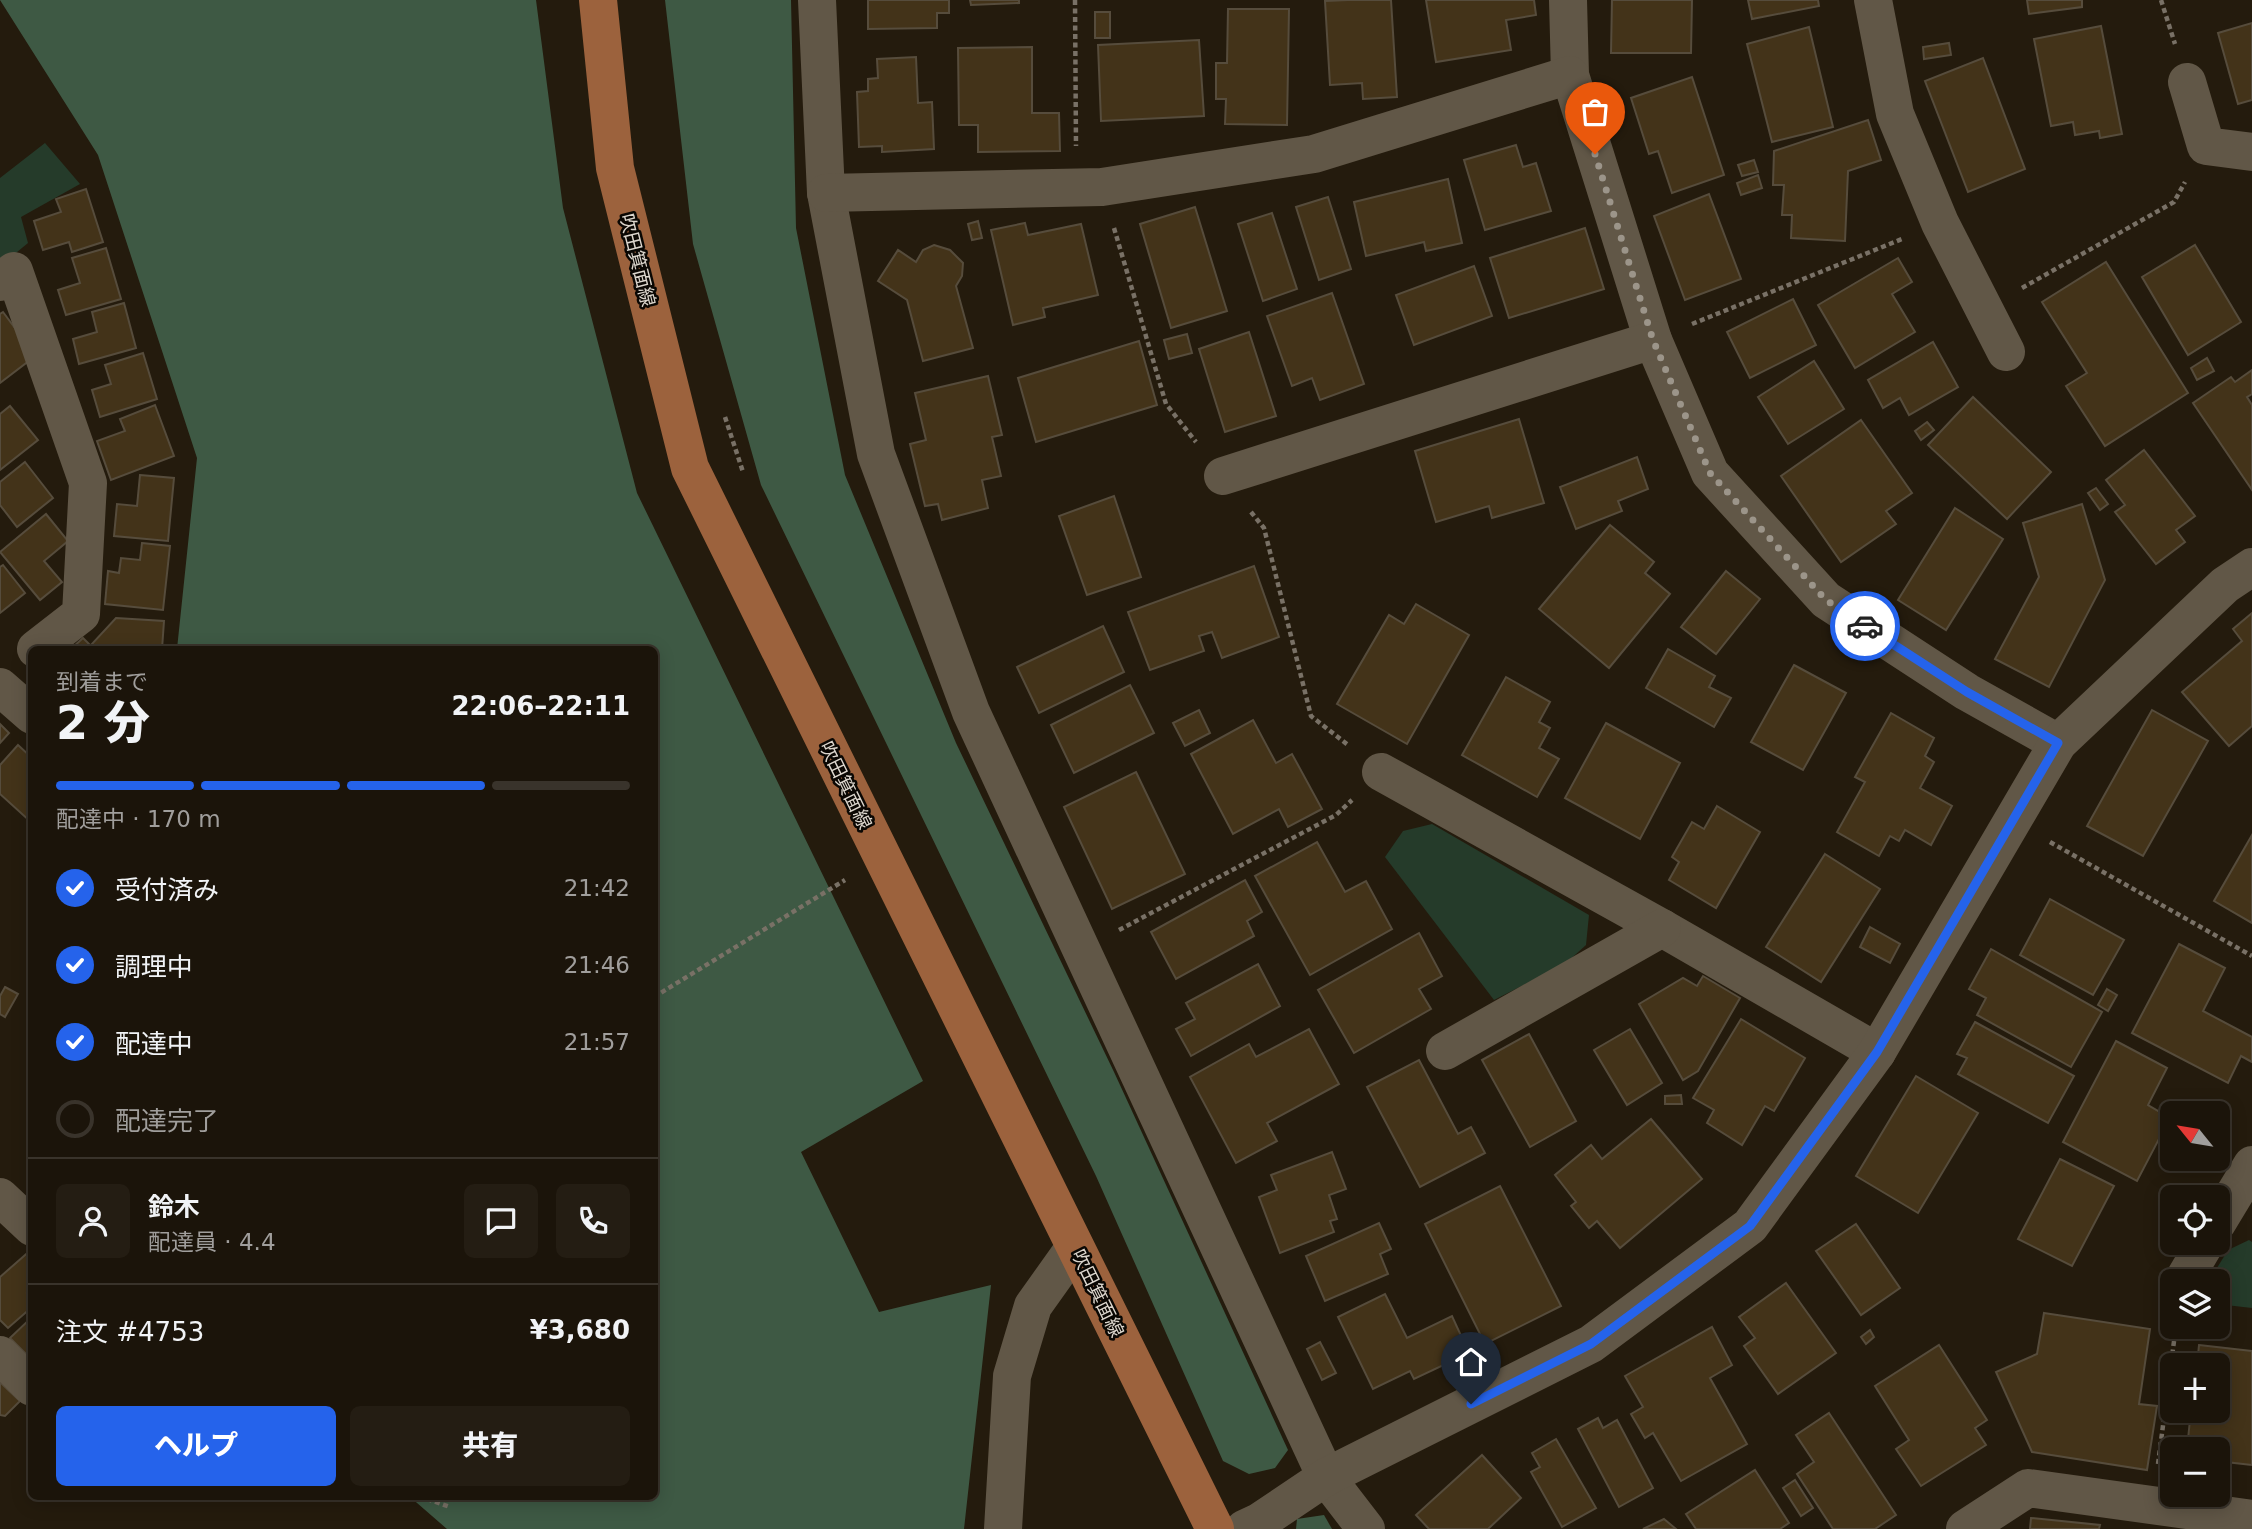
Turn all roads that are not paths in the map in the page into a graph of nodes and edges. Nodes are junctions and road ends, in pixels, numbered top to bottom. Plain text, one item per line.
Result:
1 (598, 0) edge
2 (817, 0) edge
3 (1568, 0) edge
4 (1873, 0) edge
5 (1570, 75) junction
6 (2187, 82) dead end
7 (2252, 152) edge
8 (826, 193) junction
9 (0, 282) edge
10 (1653, 340) junction
11 (2006, 352) dead end
12 (1223, 476) dead end
13 (2252, 567) edge
14 (40, 646) edge
15 (28, 656) edge
16 (0, 678) edge
17 (0, 687) edge
18 (28, 712) edge
19 (2058, 743) junction
20 (1381, 772) road end
21 (1662, 928) junction
22 (1445, 1051) dead end
23 (1877, 1052) junction
24 (2252, 1165) edge
25 (2230, 1201) edge
26 (1075, 1247) junction
27 (0, 1355) edge
28 (28, 1383) edge
29 (1326, 1477) junction
30 (2252, 1519) edge
31 (1003, 1529) edge
32 (1215, 1529) edge
33 (1244, 1529) edge
34 (1366, 1529) edge
35 (1965, 1529) edge

1 - 26 main road, 吹田箕面線
2 - 8 street
3 - 5 street
4 - 11 street
5 - 8 street
5 - 10 street
6 - 7 street
8 - 29 street
9 - 14 street
10 - 12 street
10 - 19 street
13 - 19 street
15 - 16 street
17 - 18 street
19 - 23 street
20 - 21 street
21 - 22 street
21 - 23 street
23 - 29 street
24 - 25 street
26 - 31 street
26 - 32 main road, 吹田箕面線
27 - 28 street
29 - 33 street
29 - 34 street
30 - 35 street

